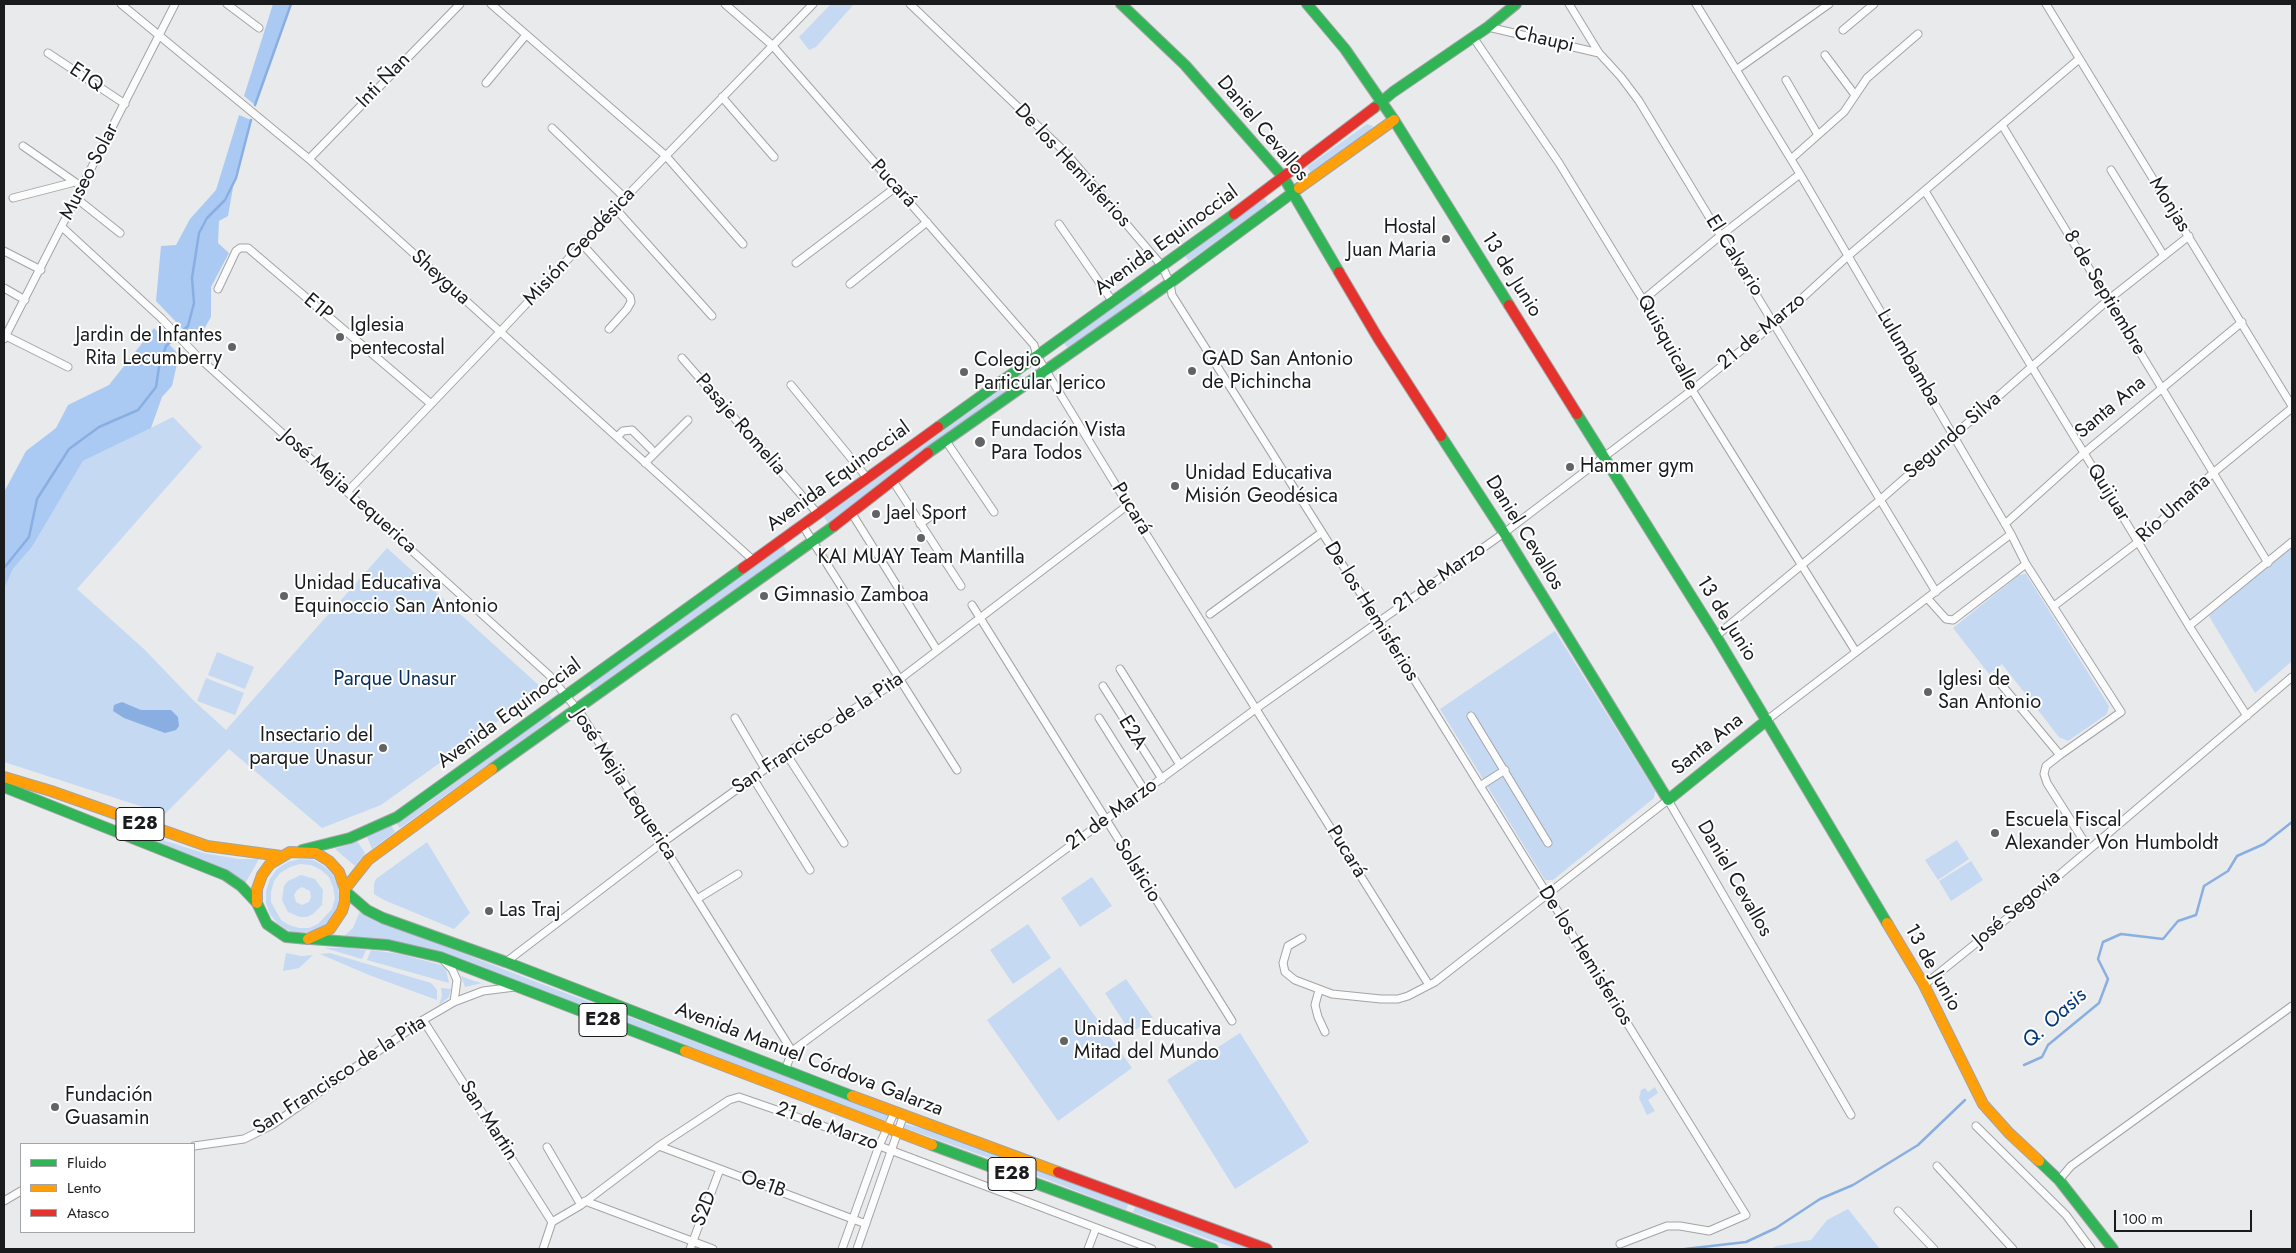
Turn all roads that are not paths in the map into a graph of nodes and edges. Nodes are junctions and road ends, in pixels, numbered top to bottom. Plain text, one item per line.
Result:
1 (121, 4) edge
2 (175, 4) edge
3 (227, 4) edge
4 (460, 4) edge
5 (491, 4) edge
6 (725, 4) edge
7 (813, 4) edge
8 (910, 4) edge
9 (1121, 4) edge
10 (1307, 4) edge
11 (1516, 4) edge
12 (1569, 4) edge
13 (1696, 4) edge
14 (1829, 4) edge
15 (1874, 4) edge
16 (2046, 4) edge
17 (1488, 27) junction
18 (259, 28) dead end
19 (1843, 30) dead end
20 (160, 34) junction
21 (1918, 34) dead end
22 (526, 35) junction
23 (1473, 37) junction
24 (772, 46) junction
25 (48, 53) dead end
26 (1600, 53) junction
27 (1825, 55) dead end
28 (2079, 59) junction
29 (1736, 70) junction
30 (1786, 80) dead end
31 (486, 83) dead end
32 (1855, 95) junction
33 (722, 98) junction
34 (1381, 103) junction
35 (125, 104) junction
36 (1394, 120) junction
37 (2002, 124) junction
38 (552, 128) dead end
39 (1818, 134) junction
40 (23, 146) dead end
41 (666, 156) junction
42 (774, 157) dead end
43 (309, 159) junction
44 (1791, 159) junction
45 (2111, 170) dead end
46 (1800, 174) junction
47 (1284, 178) junction
48 (78, 185) junction
49 (896, 187) junction
50 (1925, 191) junction
51 (1293, 192) junction
52 (13, 198) dead end
53 (76, 198) junction
54 (625, 198) junction
55 (615, 208) junction
56 (927, 222) junction
57 (1059, 224) dead end
58 (62, 227) junction
59 (120, 233) dead end
60 (1720, 236) junction
61 (2189, 236) junction
62 (582, 244) junction
63 (743, 244) dead end
64 (4, 251) edge
65 (1848, 256) junction
66 (2164, 256) junction
67 (796, 263) dead end
68 (1162, 266) junction
69 (41, 270) junction
70 (1170, 283) junction
71 (850, 284) dead end
72 (4, 288) edge
73 (218, 289) dead end
74 (25, 300) junction
75 (1644, 300) junction
76 (2108, 300) junction
77 (1113, 302) junction
78 (712, 316) dead end
79 (2242, 322) junction
80 (1775, 323) junction
81 (609, 329) dead end
82 (500, 332) junction
83 (4, 337) edge
84 (1037, 356) junction
85 (682, 358) dead end
86 (2033, 367) junction
87 (68, 368) dead end
88 (1047, 371) junction
89 (791, 385) dead end
90 (2162, 388) junction
91 (1692, 390) junction
92 (430, 403) junction
93 (2292, 407) edge
94 (688, 420) dead end
95 (1954, 436) junction
96 (617, 437) junction
97 (946, 441) junction
98 (651, 449) dead end
99 (2084, 453) junction
100 (1605, 457) junction
101 (645, 463) junction
102 (2213, 474) junction
103 (868, 479) junction
104 (893, 481) junction
105 (348, 491) junction
106 (1880, 500) junction
107 (1128, 504) junction
108 (851, 512) junction
109 (994, 512) dead end
110 (818, 514) junction
111 (931, 516) dead end
112 (920, 524) junction
113 (2005, 524) junction
114 (803, 526) junction
115 (1321, 533) junction
116 (1504, 533) junction
117 (2011, 534) junction
118 (814, 541) junction
119 (2138, 542) junction
120 (2292, 542) edge
121 (753, 560) junction
122 (2268, 563) junction
123 (2026, 564) junction
124 (1802, 566) junction
125 (960, 586) dead end
126 (1936, 592) junction
127 (1928, 599) junction
128 (972, 605) dead end
129 (2054, 606) junction
130 (1210, 614) dead end
131 (980, 617) junction
132 (1378, 622) junction
133 (2189, 626) junction
134 (1716, 636) junction
135 (937, 650) junction
136 (1856, 652) junction
137 (1120, 669) dead end
138 (1995, 677) dead end
139 (2292, 677) edge
140 (900, 679) junction
141 (1103, 686) dead end
142 (565, 695) junction
143 (576, 708) junction
144 (1257, 708) junction
145 (1471, 716) dead end
146 (2247, 716) junction
147 (735, 718) dead end
148 (1099, 718) dead end
149 (1767, 720) junction
150 (787, 755) junction
151 (2060, 755) junction
152 (1180, 765) junction
153 (765, 769) junction
154 (957, 770) dead end
155 (1504, 770) junction
156 (4, 777) edge
157 (753, 778) junction
158 (1162, 779) junction
159 (1480, 786) junction
160 (4, 788) edge
161 (1144, 791) junction
162 (1668, 800) junction
163 (102, 810) junction
164 (1105, 820) junction
165 (97, 826) junction
166 (662, 843) junction
167 (844, 843) dead end
168 (1548, 843) dead end
169 (2089, 849) junction
170 (302, 851) junction
171 (281, 856) junction
172 (810, 870) dead end
173 (738, 874) dead end
174 (345, 890) junction
175 (1546, 893) junction
176 (697, 899) junction
177 (257, 902) junction
178 (311, 938) junction
179 (1302, 938) dead end
180 (440, 957) junction
181 (506, 962) junction
182 (1429, 985) junction
183 (1924, 985) junction
184 (516, 987) junction
185 (1320, 990) junction
186 (454, 1002) junction
187 (2292, 1006) edge
188 (423, 1020) junction
189 (1232, 1021) dead end
190 (1325, 1032) dead end
191 (792, 1051) junction
192 (785, 1071) junction
193 (899, 1113) junction
194 (1851, 1115) dead end
195 (1976, 1126) dead end
196 (893, 1130) junction
197 (195, 1146) edge
198 (547, 1146) dead end
199 (660, 1146) junction
200 (879, 1146) junction
201 (892, 1151) junction
202 (1937, 1166) dead end
203 (720, 1169) junction
204 (2058, 1180) junction
205 (20, 1192) edge
206 (1133, 1198) junction
207 (4, 1201) edge
208 (583, 1203) junction
209 (1898, 1211) dead end
210 (1127, 1216) junction
211 (853, 1219) junction
212 (552, 1222) junction
213 (866, 1224) junction
214 (1096, 1228) junction
215 (693, 1242) junction
216 (1620, 1244) dead end
217 (543, 1249) edge
218 (690, 1249) edge
219 (713, 1249) edge
220 (842, 1249) edge
221 (857, 1249) edge
222 (1088, 1249) edge
223 (1152, 1249) edge
224 (1213, 1249) edge
225 (1268, 1249) edge
226 (1934, 1249) edge
227 (2013, 1249) edge
228 (2092, 1249) edge
229 (2113, 1249) edge

1 - 20 street, Sheygua
2 - 20 street, Museo Solar
3 - 18 street
4 - 43 street, Inti Ñan
5 - 22 street
6 - 24 street, Pucará
7 - 24 street, Misión Geodésica
8 - 68 street, De los Hemisferios
9 - 47 main road, Daniel Cevallos
10 - 34 main road, 13 de Junio
11 - 17 main road, Avenida Equinoccial
12 - 26 street, El Calvario
13 - 29 street, Lulumbamba
14 - 29 street
15 - 19 street
16 - 28 street, Monjas
17 - 23 main road, Avenida Equinoccial
17 - 26 street, Chaupi
20 - 35 street, Museo Solar
20 - 43 street, Sheygua
21 - 32 street
22 - 31 street
22 - 41 street
23 - 34 main road, Avenida Equinoccial
23 - 75 street, Quisquicalle
24 - 33 street, Misión Geodésica
24 - 49 street, Pucará
25 - 35 street, E1Q
26 - 60 street, El Calvario
27 - 32 street
28 - 37 street, 21 de Marzo
28 - 61 street, Monjas
29 - 44 street, Lulumbamba
30 - 39 street
32 - 39 street
33 - 41 street, Misión Geodésica
33 - 42 street
34 - 36 main road, 13 de Junio
34 - 47 main road, Avenida Equinoccial
35 - 48 street, Museo Solar
36 - 51 main road, Avenida Equinoccial
36 - 100 main road, 13 de Junio
37 - 50 street, 21 de Marzo
37 - 76 street, 8 de Septiembre
38 - 54 street
39 - 44 street
40 - 48 street
41 - 54 street, Misión Geodésica
41 - 63 street
43 - 82 street, Sheygua
44 - 46 street, Lulumbamba
45 - 66 street
46 - 60 street
46 - 65 street, Lulumbamba
47 - 51 main road, Daniel Cevallos
47 - 68 main road, Avenida Equinoccial
48 - 52 street
48 - 53 street, Museo Solar
49 - 56 street, Pucará
49 - 67 street
50 - 65 street, 21 de Marzo
50 - 86 street, Quijuar
51 - 70 main road, Avenida Equinoccial
51 - 116 main road, Daniel Cevallos
53 - 58 street, Museo Solar
53 - 59 street
54 - 55 street, Misión Geodésica
55 - 62 street, Misión Geodésica
55 - 78 street
56 - 71 street
56 - 84 street, Pucará
57 - 77 street
58 - 69 street, Museo Solar
58 - 105 street, José Mejia Lequerica
60 - 75 street
60 - 80 street, El Calvario
61 - 66 street, Segundo Silva
61 - 79 street, Monjas
62 - 81 street
62 - 82 street, Misión Geodésica
64 - 69 street
65 - 80 street, 21 de Marzo
65 - 95 street, Lulumbamba
66 - 76 street, Segundo Silva
68 - 70 street, De los Hemisferios
68 - 77 main road, Avenida Equinoccial
69 - 74 street, Museo Solar
70 - 88 main road, Avenida Equinoccial
70 - 115 street, De los Hemisferios
72 - 74 street
73 - 92 street, E1P
74 - 83 street, Museo Solar
75 - 91 street, Quisquicalle
76 - 86 street, Segundo Silva
76 - 90 street, 8 de Septiembre
77 - 84 main road, Avenida Equinoccial
79 - 90 street, Santa Ana
79 - 93 street, Monjas
80 - 91 street, 21 de Marzo
80 - 106 street, El Calvario
82 - 92 street, Misión Geodésica
82 - 96 street, Sheygua
83 - 87 street
84 - 88 street, Pucará
84 - 103 main road, Avenida Equinoccial
85 - 110 street, Pasaje Romelia
86 - 95 street, Segundo Silva
86 - 99 street, Quijuar
88 - 97 main road, Avenida Equinoccial
88 - 107 street, Pucará
89 - 103 street
90 - 99 street, Santa Ana
90 - 102 street, 8 de Septiembre
91 - 100 street, 21 de Marzo
91 - 124 street, Quisquicalle
92 - 105 street, Misión Geodésica
93 - 102 street, Río Umaña
94 - 101 street
95 - 106 street, Segundo Silva
95 - 113 street, Lulumbamba
96 - 98 street
96 - 101 street, Sheygua
97 - 104 main road, Avenida Equinoccial
97 - 109 street
99 - 113 street, Santa Ana
99 - 119 street, Quijuar
100 - 116 street, 21 de Marzo
100 - 134 main road, 13 de Junio
101 - 121 street, Sheygua
102 - 119 street, Río Umaña
102 - 122 street, 8 de Septiembre
103 - 110 main road, Avenida Equinoccial
104 - 108 main road, Avenida Equinoccial
104 - 112 street
105 - 142 street, José Mejia Lequerica
106 - 124 street, Segundo Silva
106 - 126 street, El Calvario
107 - 131 street, San Francisco de la Pita
107 - 144 street, Pucará
108 - 118 main road, Avenida Equinoccial
108 - 135 street
110 - 114 main road, Avenida Equinoccial
111 - 112 street
112 - 125 street
113 - 117 street, Lulumbamba
114 - 118 street
114 - 121 main road, Avenida Equinoccial
115 - 130 street
115 - 132 street, De los Hemisferios
116 - 132 street, 21 de Marzo
116 - 162 main road, Daniel Cevallos
117 - 123 street, Lulumbamba
117 - 126 street, Santa Ana
118 - 140 street
118 - 143 main road, Avenida Equinoccial
119 - 129 street, Río Umaña
119 - 133 street, Quijuar
120 - 122 street
121 - 142 main road, Avenida Equinoccial
122 - 133 street
123 - 127 street
123 - 129 street, Lulumbamba
124 - 134 street, Segundo Silva
124 - 136 street, Quisquicalle
126 - 127 street, Santa Ana
127 - 136 street, Santa Ana
128 - 131 street, Solsticio
129 - 151 street, Lulumbamba
131 - 135 street, San Francisco de la Pita
131 - 164 street, Solsticio
132 - 144 street, 21 de Marzo
132 - 159 street, De los Hemisferios
133 - 146 street, Quijuar
134 - 149 main road, 13 de Junio
135 - 140 street, San Francisco de la Pita
136 - 149 street, Santa Ana
137 - 152 street
138 - 151 street
139 - 146 street, José Segovia
140 - 150 street, San Francisco de la Pita
140 - 154 street
141 - 158 street, E2A
142 - 143 street, José Mejia Lequerica
142 - 170 main road, Avenida Equinoccial
143 - 166 street, José Mejia Lequerica
143 - 174 main road, Avenida Equinoccial
144 - 152 street, 21 de Marzo
144 - 182 street, Pucará
145 - 155 street
146 - 169 street, José Segovia
147 - 153 street
148 - 161 street
149 - 162 main road, Santa Ana
149 - 183 main road, 13 de Junio
150 - 153 street, San Francisco de la Pita
150 - 167 street
151 - 169 street
152 - 158 street, 21 de Marzo
153 - 157 street, San Francisco de la Pita
155 - 159 street
155 - 168 street
156 - 163 main road, E28
157 - 166 street, San Francisco de la Pita
157 - 172 street
158 - 161 street, 21 de Marzo
159 - 175 street, De los Hemisferios
160 - 165 main road, E28
161 - 164 street, 21 de Marzo
162 - 175 street, Santa Ana
162 - 194 street, Daniel Cevallos
163 - 165 main road
163 - 171 main road, E28
164 - 189 street, Solsticio
164 - 191 street, 21 de Marzo
165 - 177 main road, E28
166 - 176 street, José Mejia Lequerica
166 - 181 street, San Francisco de la Pita
169 - 183 street, José Segovia
170 - 171 main road, E28
170 - 174 main road, E28
171 - 177 main road
173 - 176 street
174 - 178 main road
174 - 181 main road, Avenida Manuel Córdova Galarza / E28
175 - 182 street, Santa Ana
175 - 216 street, De los Hemisferios
176 - 191 street, José Mejia Lequerica
177 - 178 main road, E28
178 - 180 main road, Avenida Manuel Córdova Galarza / E28
179 - 185 street, Santa Ana
180 - 184 main road, Avenida Manuel Córdova Galarza / E28
180 - 186 street
181 - 192 main road, Avenida Manuel Córdova Galarza / E28
182 - 185 street, Santa Ana
183 - 204 main road, 13 de Junio
184 - 186 street, San Francisco de la Pita
184 - 196 main road, Avenida Manuel Córdova Galarza / E28
185 - 190 street
186 - 188 street, San Francisco de la Pita
187 - 204 street
188 - 197 street, San Francisco de la Pita
188 - 212 street, San Martin
191 - 192 street, 21 de Marzo
192 - 193 main road, Avenida Manuel Córdova Galarza / E28
193 - 196 street
193 - 206 main road, Avenida Manuel Córdova Galarza / E28
195 - 228 street
196 - 200 street
196 - 201 street
196 - 210 main road, Avenida Manuel Córdova Galarza / E28
198 - 208 street
199 - 200 street, 21 de Marzo
199 - 203 street, Oe1B
199 - 208 street, 21 de Marzo
200 - 201 street, 21 de Marzo
200 - 211 street
201 - 213 street
201 - 214 street, 21 de Marzo
202 - 227 street
203 - 211 street, Oe1B
203 - 215 street, S2D
204 - 229 main road, 13 de Junio
205 - 207 street
206 - 210 main road
206 - 225 main road, Avenida Manuel Córdova Galarza / E28
208 - 212 street, 21 de Marzo
208 - 215 street
209 - 226 street
210 - 224 main road, Avenida Manuel Córdova Galarza / E28
211 - 213 street, Oe1B
211 - 220 street
212 - 217 street
213 - 221 street
214 - 222 street
214 - 223 street, 21 de Marzo
215 - 218 street, S2D
215 - 219 street

